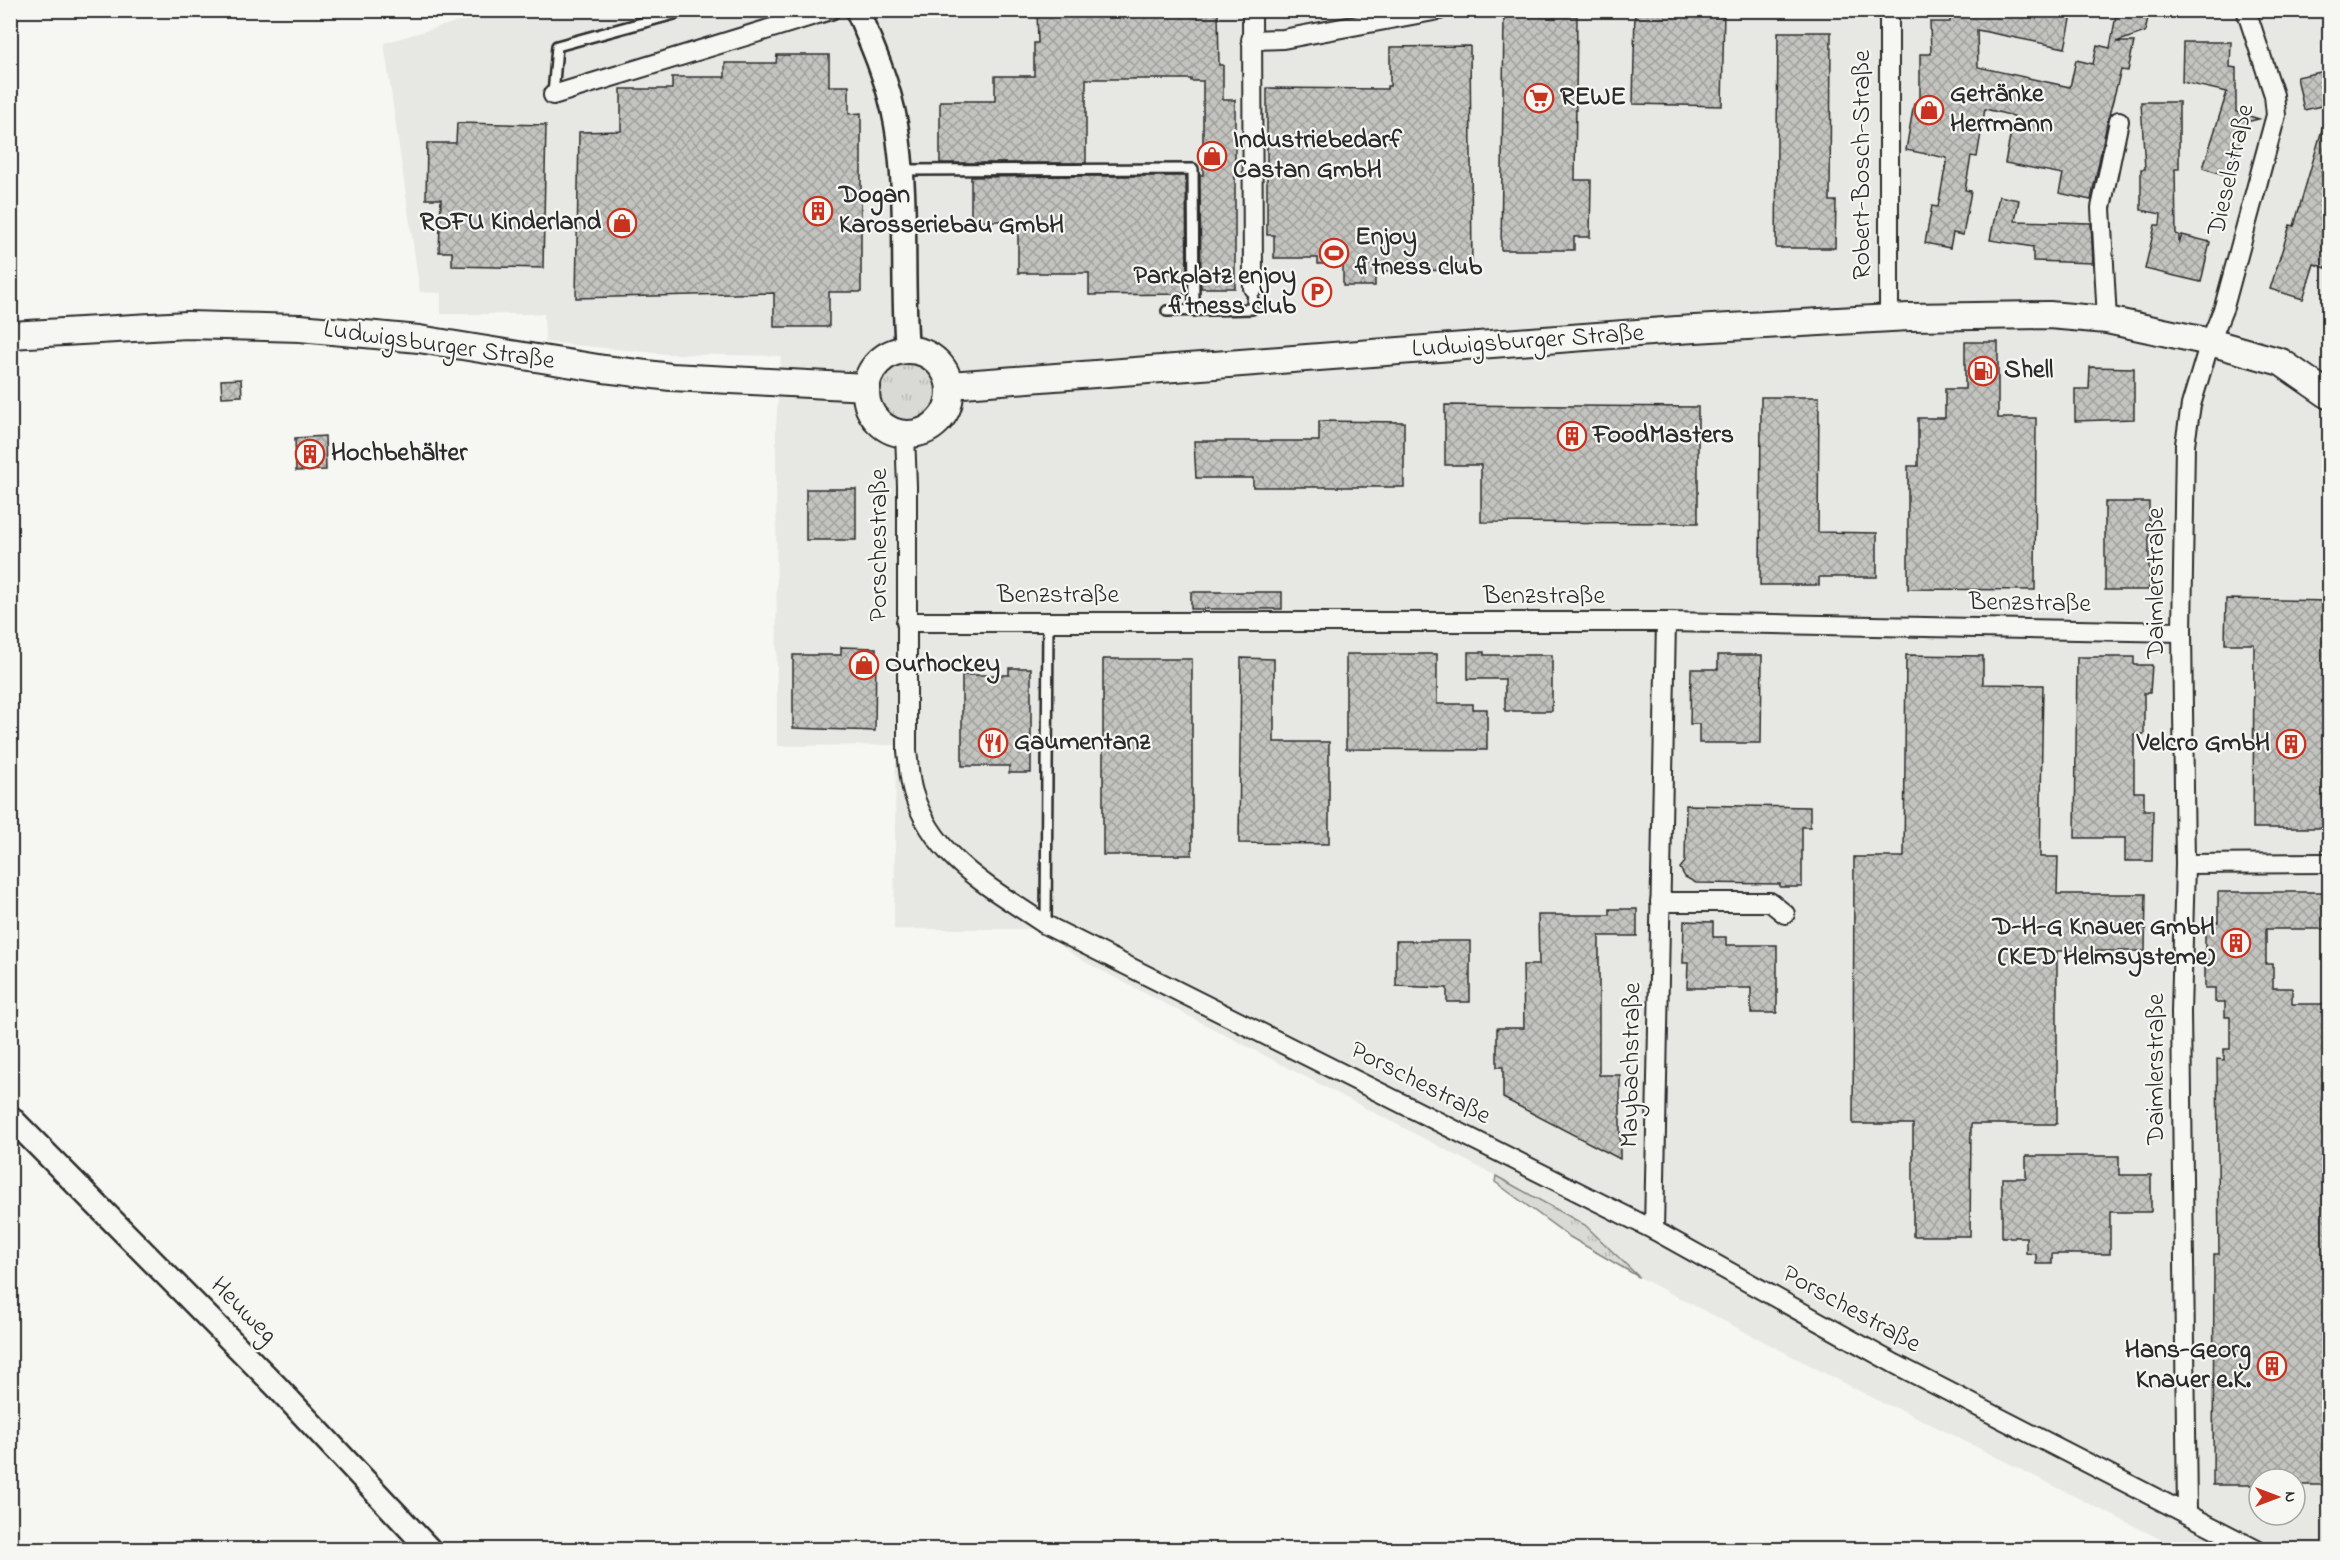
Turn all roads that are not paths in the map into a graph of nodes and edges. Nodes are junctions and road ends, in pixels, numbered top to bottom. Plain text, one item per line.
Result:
1 (689, 10) edge
2 (831, 10) edge
3 (857, 10) edge
4 (1252, 10) edge
5 (1439, 10) edge
6 (1889, 10) edge
7 (2246, 10) edge
8 (803, 14) edge
9 (1251, 40) junction
10 (553, 95) joint
11 (2119, 121) dead end
12 (902, 170) junction
13 (1253, 288) joint
14 (1167, 311) dead end
15 (1194, 311) junction
16 (1889, 319) junction
17 (2107, 320) junction
18 (10, 335) edge
19 (2210, 342) junction
20 (907, 350) junction
21 (950, 384) junction
22 (867, 387) junction
23 (2327, 389) edge
24 (905, 434) junction
25 (906, 622) junction
26 (1048, 622) junction
27 (1666, 622) junction
28 (2182, 632) junction
29 (2330, 863) edge
30 (2185, 864) junction
31 (1660, 902) junction
32 (1785, 914) dead end
33 (1046, 925) junction
34 (10, 1118) edge
35 (1654, 1230) junction
36 (2187, 1512) junction
37 (430, 1550) edge
38 (2257, 1550) edge

1 - 10 lane
2 - 8 street
3 - 12 street
4 - 9 street
5 - 9 street
6 - 16 street, Robert-Bosch-Straße
7 - 19 street, Dieselstraße
8 - 10 street
9 - 13 street
11 - 17 street
12 - 15 lane
12 - 20 street
13 - 15 lane
14 - 15 lane
16 - 17 main road, Ludwigsburger Straße
16 - 21 main road, Ludwigsburger Straße
17 - 19 main road, Ludwigsburger Straße
18 - 22 main road, Ludwigsburger Straße
19 - 23 main road, Ludwigsburger Straße
19 - 28 street, Daimlerstraße
20 - 21 main road
20 - 22 main road
21 - 24 main road
22 - 24 main road
24 - 25 street, Porschestraße
25 - 26 street, Benzstraße
25 - 33 street, Porschestraße
26 - 27 street, Benzstraße
26 - 33 lane
27 - 28 street, Benzstraße
27 - 31 street, Maybachstraße
28 - 30 street, Daimlerstraße
29 - 30 street
30 - 36 street, Daimlerstraße
31 - 32 street
31 - 35 street, Maybachstraße
33 - 35 street, Porschestraße
34 - 37 street, Heuweg
35 - 36 street, Porschestraße
36 - 38 street, Porschestraße

